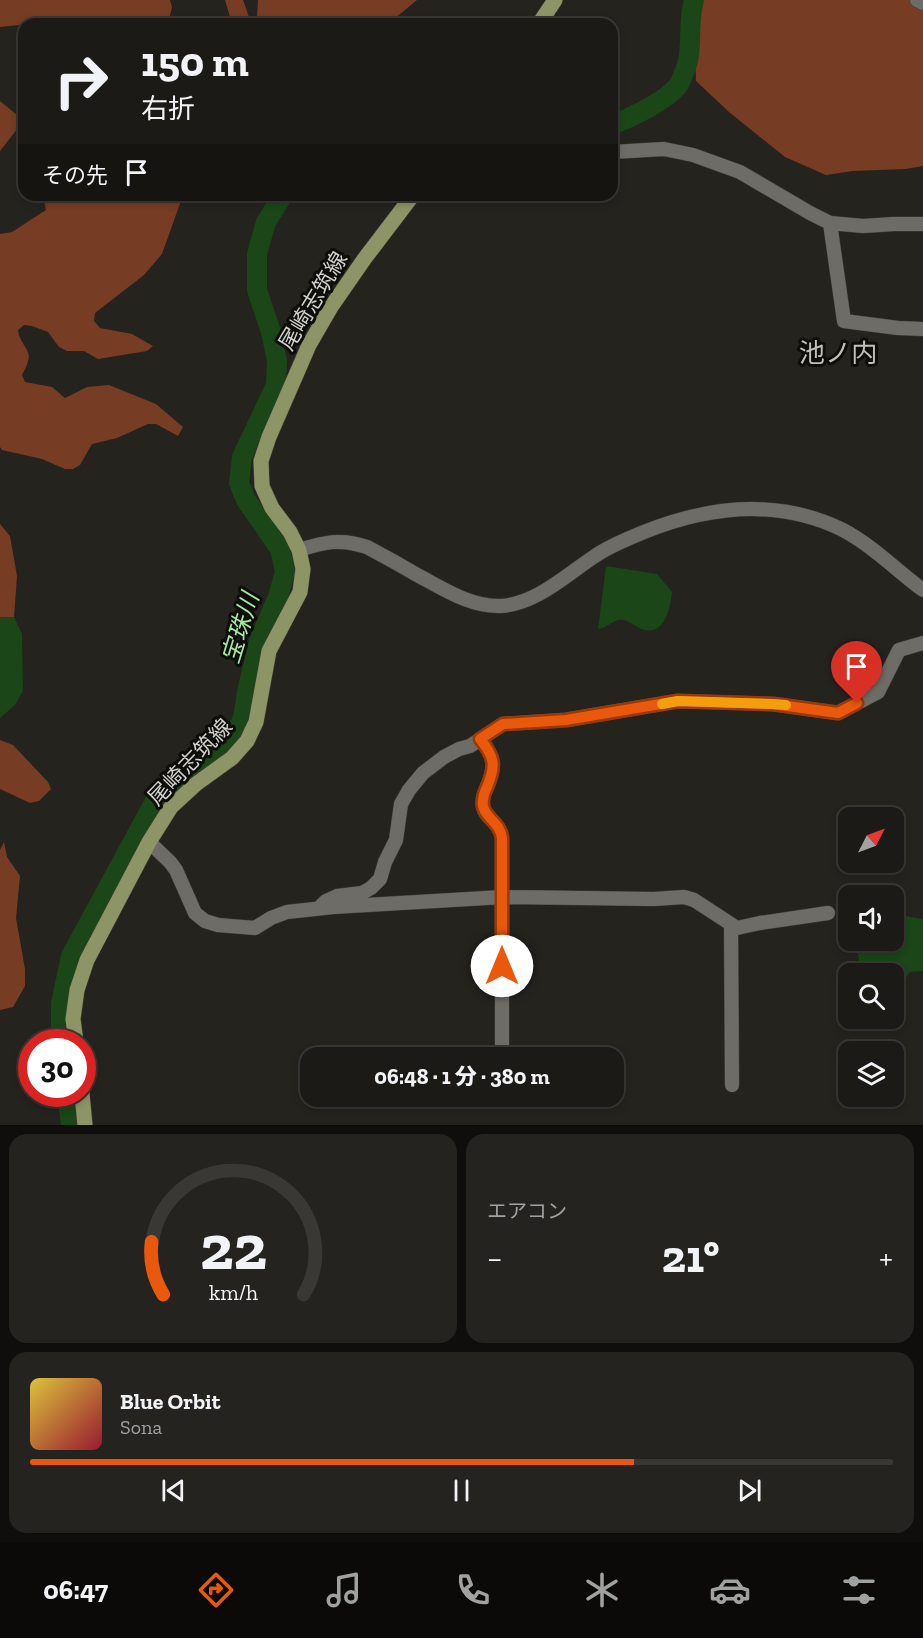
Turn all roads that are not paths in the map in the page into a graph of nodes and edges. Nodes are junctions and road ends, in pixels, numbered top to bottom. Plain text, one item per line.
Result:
1 (555, 0) edge
2 (917, 0) edge
3 (923, 3) edge
4 (543, 18) edge
5 (618, 152) edge
6 (408, 201) edge
7 (830, 223) junction
8 (923, 224) edge
9 (923, 328) edge
10 (299, 550) junction
11 (923, 590) edge
12 (923, 643) edge
13 (480, 739) junction
14 (149, 842) junction
15 (502, 897) junction
16 (318, 909) junction
17 (828, 913) dead end
18 (731, 925) junction
19 (74, 1029) edge
20 (502, 1047) edge
21 (732, 1085) dead end
22 (84, 1107) edge
23 (86, 1125) edge

1 - 4 main road
2 - 3 street
5 - 7 street
6 - 10 main road, 尾崎志筑線
7 - 8 street
7 - 9 street
10 - 11 street
10 - 14 main road, 尾崎志筑線
12 - 13 street
13 - 15 street
13 - 16 street
14 - 16 street
14 - 19 main road, 尾崎志筑線
15 - 16 street
15 - 18 street
15 - 20 street
17 - 18 street
18 - 21 street
22 - 23 main road

